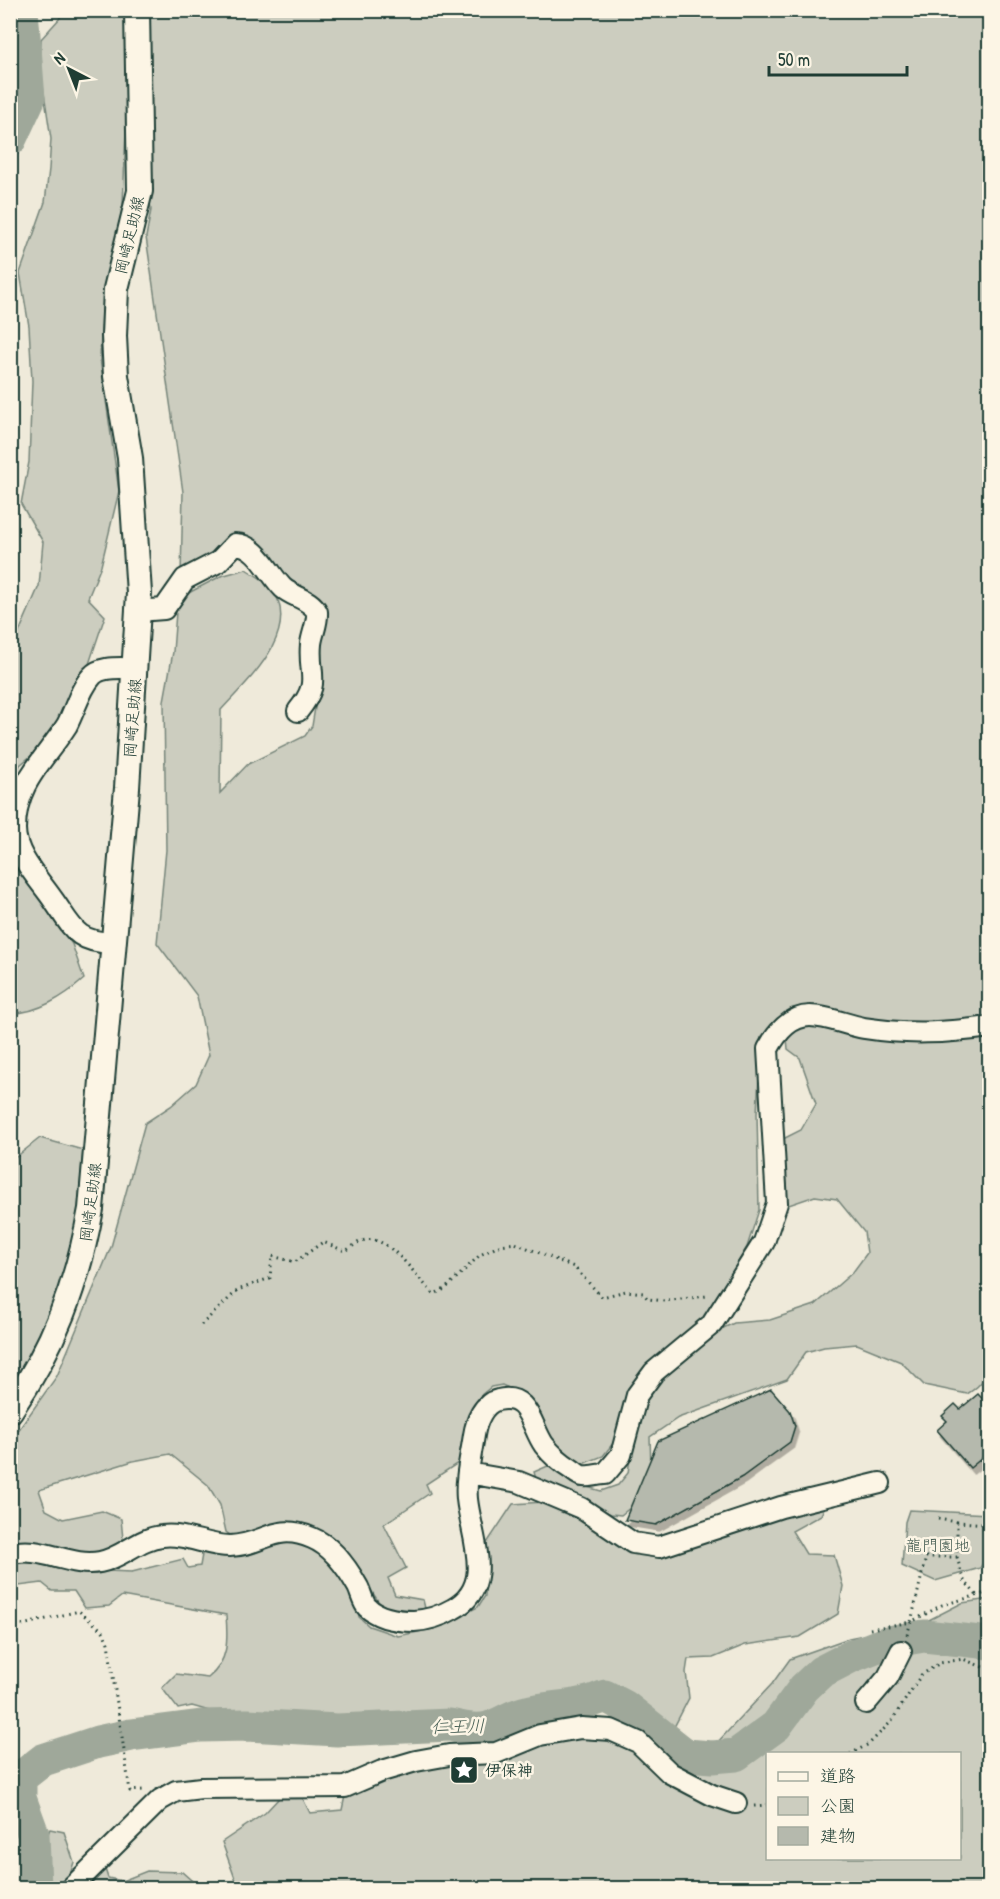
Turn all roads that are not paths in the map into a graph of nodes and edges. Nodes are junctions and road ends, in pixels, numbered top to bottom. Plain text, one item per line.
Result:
1 (137, 10) edge
2 (138, 611) junction
3 (136, 668) junction
4 (298, 711) dead end
5 (112, 943) junction
6 (990, 1027) edge
7 (10, 1411) edge
8 (468, 1473) junction
9 (880, 1483) dead end
10 (10, 1554) edge
11 (901, 1651) dead end
12 (866, 1703) dead end
13 (736, 1803) dead end
14 (72, 1888) edge

1 - 2 main road, 岡崎足助線
2 - 3 main road, 岡崎足助線
2 - 4 street
3 - 5 main road, 岡崎足助線
3 - 5 street
5 - 7 main road, 岡崎足助線
6 - 8 street
8 - 9 street
8 - 10 street
11 - 12 street
13 - 14 street

